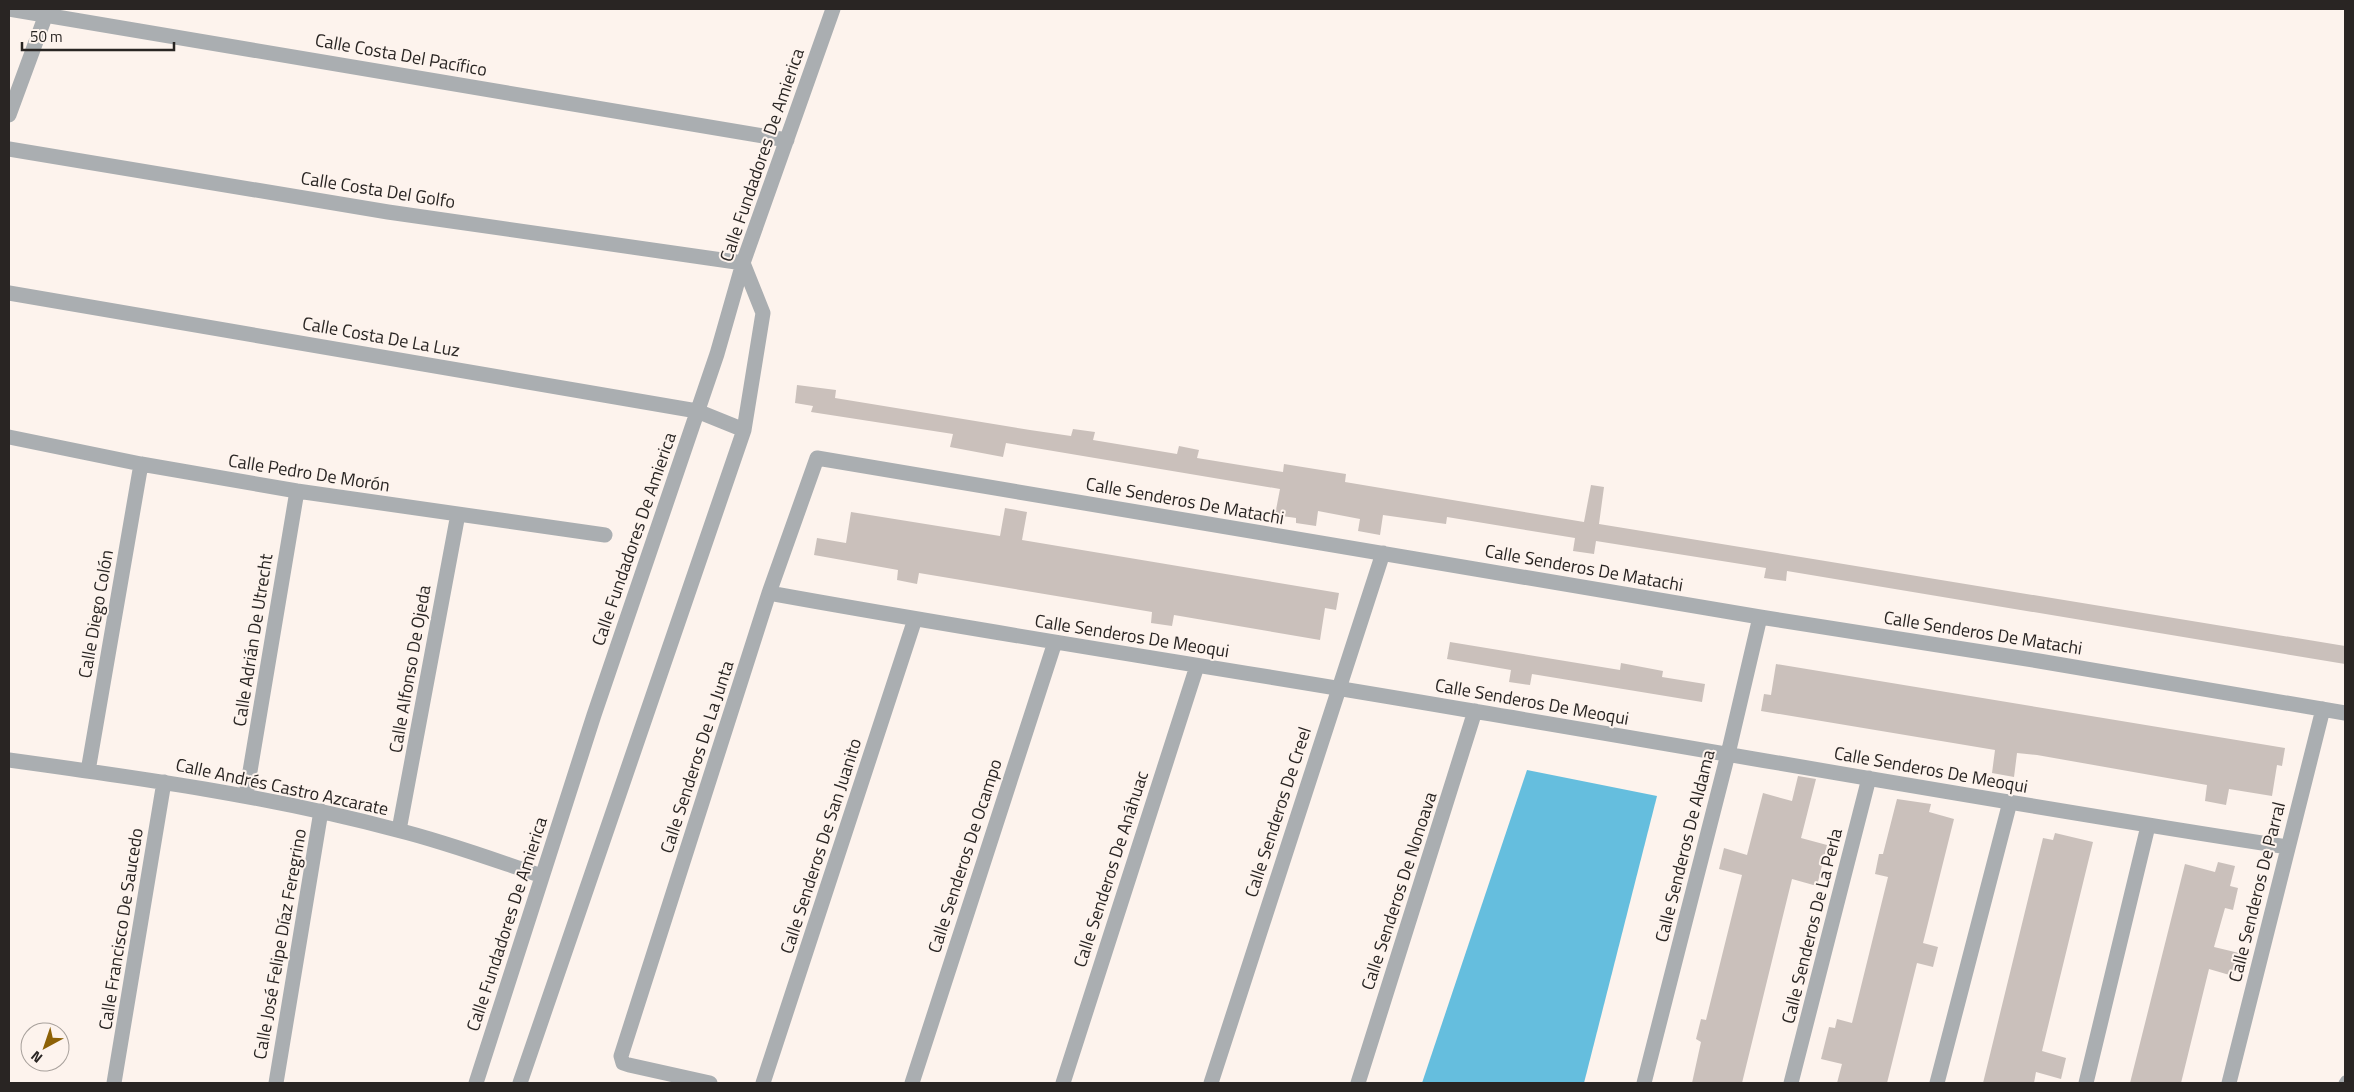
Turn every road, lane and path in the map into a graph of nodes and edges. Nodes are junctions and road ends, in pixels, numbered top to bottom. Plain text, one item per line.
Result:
1 (9, 9) edge
2 (833, 9) edge
3 (48, 12) edge
4 (9, 115) edge
5 (787, 140) junction
6 (9, 148) edge
7 (743, 262) junction
8 (9, 293) edge
9 (697, 411) junction
10 (744, 430) junction
11 (9, 437) edge
12 (816, 458) joint
13 (141, 464) junction
14 (297, 491) junction
15 (458, 514) junction
16 (606, 535) dead end
17 (1383, 554) junction
18 (769, 593) junction
19 (1760, 617) junction
20 (915, 619) junction
21 (1055, 642) junction
22 (1197, 666) junction
23 (1338, 689) junction
24 (2323, 709) junction
25 (1475, 711) junction
26 (2345, 713) edge
27 (1728, 754) junction
28 (9, 760) edge
29 (88, 771) junction
30 (1869, 778) junction
31 (164, 782) junction
32 (246, 795) junction
33 (2010, 802) junction
34 (321, 811) junction
35 (2148, 826) junction
36 (399, 830) junction
37 (2288, 847) junction
38 (542, 876) junction
39 (114, 1083) edge
40 (276, 1083) edge
41 (476, 1083) edge
42 (520, 1083) edge
43 (710, 1083) edge
44 (763, 1083) edge
45 (912, 1083) edge
46 (1063, 1083) edge
47 (1211, 1083) edge
48 (1358, 1083) edge
49 (1644, 1083) edge
50 (1791, 1083) edge
51 (1937, 1083) edge
52 (2086, 1083) edge
53 (2229, 1083) edge

1 - 3 street, Calle Costa Del Pacífico
2 - 5 street, Calle Fundadores De Amierica
3 - 4 street
3 - 5 street, Calle Costa Del Pacífico
5 - 7 street, Calle Fundadores De Amierica
6 - 7 street, Calle Costa Del Golfo
7 - 9 street, Calle Fundadores De Amierica
7 - 10 street
8 - 9 street, Calle Costa De La Luz
9 - 10 street, Calle Costa De La Luz
9 - 38 street, Calle Fundadores De Amierica
10 - 42 street
11 - 13 street, Calle Pedro De Morón
12 - 17 street, Calle Senderos De Matachi
12 - 18 street, Calle Senderos De La Junta
13 - 14 street, Calle Pedro De Morón
13 - 29 street, Calle Diego Colón
14 - 15 street, Calle Pedro De Morón
14 - 32 street, Calle Adrián De Utrecht
15 - 16 street, Calle Pedro De Morón
15 - 36 street, Calle Alfonso De Ojeda
17 - 19 street, Calle Senderos De Matachi
17 - 23 street, Calle Senderos De Creel
18 - 20 street, Calle Senderos De Meoqui
18 - 43 street, Calle Senderos De La Junta
19 - 24 street, Calle Senderos De Matachi
19 - 27 street, Calle Senderos De Aldama
20 - 21 street, Calle Senderos De Meoqui
20 - 44 street, Calle Senderos De San Juanito
21 - 22 street, Calle Senderos De Meoqui
21 - 45 street, Calle Senderos De Ocampo
22 - 23 street, Calle Senderos De Meoqui
22 - 46 street, Calle Senderos De Anáhuac
23 - 25 street, Calle Senderos De Meoqui
23 - 47 street, Calle Senderos De Creel
24 - 26 street, Calle Senderos De Matachi
24 - 37 street, Calle Senderos De Parral
25 - 27 street, Calle Senderos De Meoqui
25 - 48 street, Calle Senderos De Nonoava
27 - 30 street, Calle Senderos De Meoqui
27 - 49 street, Calle Senderos De Aldama
28 - 29 street, Calle Andrés Castro Azcarate
29 - 31 street, Calle Andrés Castro Azcarate
30 - 33 street, Calle Senderos De Meoqui
30 - 50 street, Calle Senderos De La Perla
31 - 32 street, Calle Andrés Castro Azcarate
31 - 39 street, Calle Francisco De Saucedo
32 - 34 street, Calle Andrés Castro Azcarate
33 - 35 street, Calle Senderos De Meoqui
33 - 51 street
34 - 36 street, Calle Andrés Castro Azcarate
34 - 40 street, Calle José Felipe Díaz Feregrino
35 - 37 street, Calle Senderos De Meoqui
35 - 52 street
36 - 38 street, Calle Andrés Castro Azcarate
37 - 53 street, Calle Senderos De Parral
38 - 41 street, Calle Fundadores De Amierica

